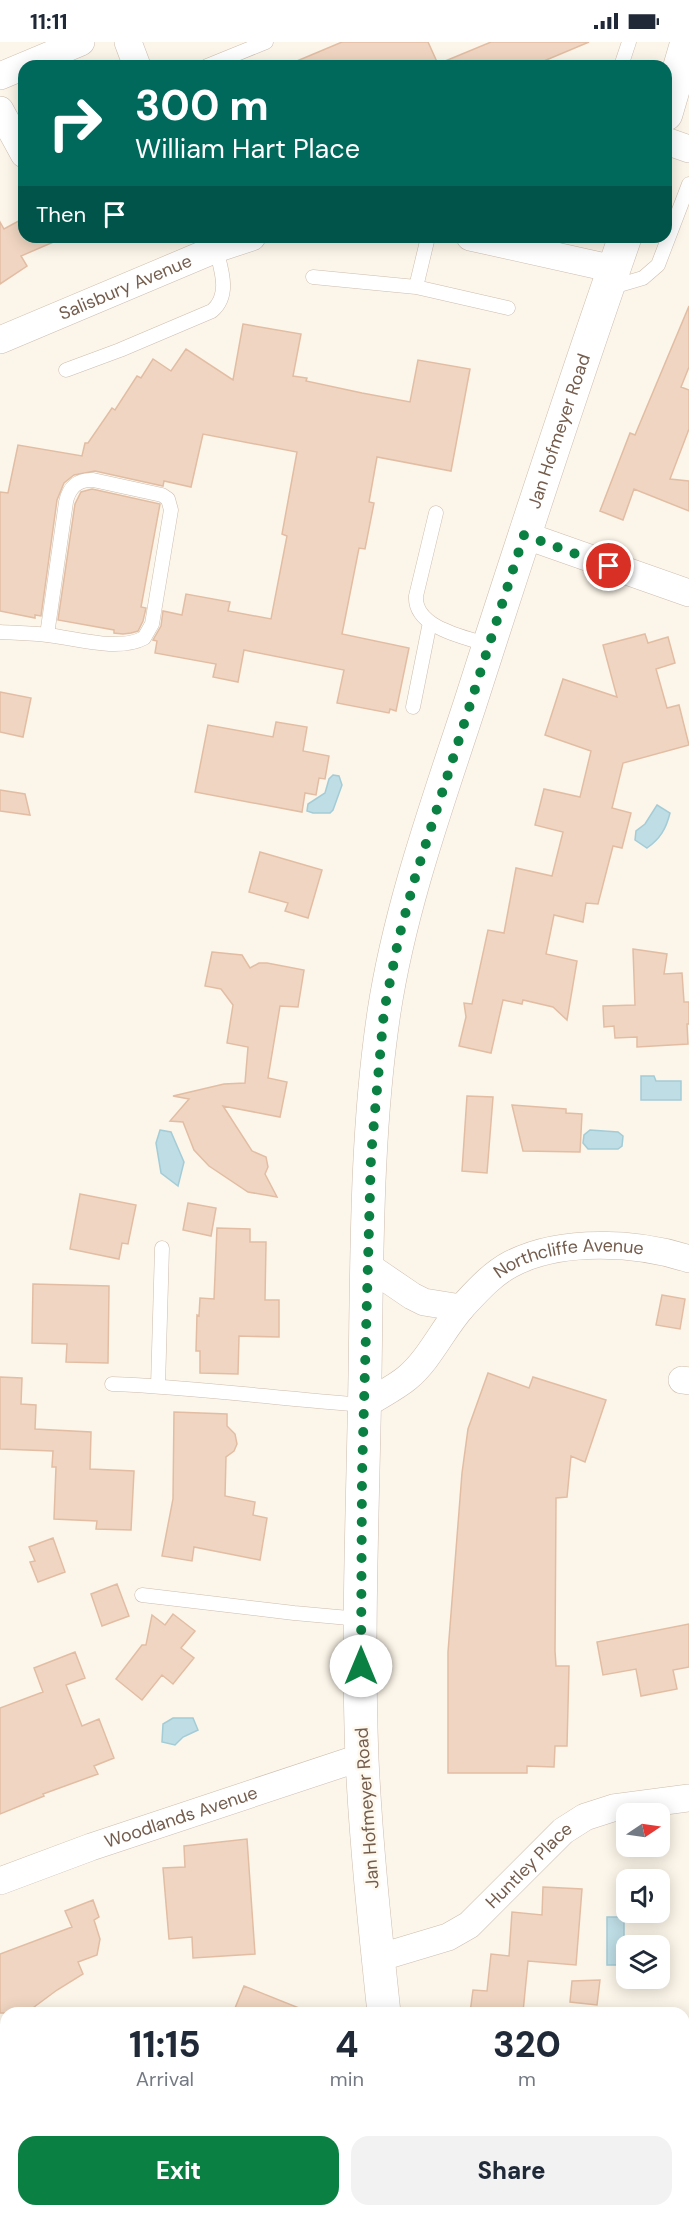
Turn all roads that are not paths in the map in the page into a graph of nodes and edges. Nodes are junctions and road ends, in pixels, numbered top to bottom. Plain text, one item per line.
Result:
1 (81, 42) edge
2 (128, 42) edge
3 (266, 42) edge
4 (629, 42) edge
5 (687, 42) edge
6 (38, 60) edge
7 (135, 60) edge
8 (222, 60) edge
9 (623, 60) edge
10 (18, 68) edge
11 (0, 76) edge
12 (672, 93) edge
13 (0, 110) edge
14 (18, 143) edge
15 (672, 143) edge
16 (689, 149) edge
17 (689, 184) edge
18 (672, 228) edge
19 (213, 243) edge
20 (427, 243) edge
21 (490, 243) edge
22 (623, 243) edge
23 (666, 243) edge
24 (313, 277) dead end
25 (610, 279) junction
26 (416, 286) junction
27 (508, 308) dead end
28 (0, 340) edge
29 (66, 370) dead end
30 (436, 513) dead end
31 (524, 535) junction
32 (689, 593) edge
33 (430, 622) junction
34 (0, 632) edge
35 (47, 635) junction
36 (489, 645) junction
37 (413, 707) dead end
38 (162, 1248) dead end
39 (689, 1258) edge
40 (368, 1266) junction
41 (461, 1308) junction
42 (112, 1384) dead end
43 (158, 1386) junction
44 (365, 1405) junction
45 (142, 1595) dead end
46 (361, 1619) junction
47 (362, 1757) junction
48 (689, 1798) edge
49 (0, 1881) edge
50 (378, 1958) junction
51 (383, 2007) edge

1 - 6 street
2 - 7 street
3 - 8 lane
4 - 9 lane
5 - 12 street
10 - 11 street
13 - 14 street
15 - 16 street
17 - 18 lane
19 - 28 street, Salisbury Avenue
19 - 29 lane
20 - 26 lane
21 - 25 street
22 - 25 street, Jan Hofmeyer Road
23 - 25 lane
24 - 26 lane
25 - 31 street, Jan Hofmeyer Road
26 - 27 lane
30 - 33 lane
31 - 32 street
31 - 36 street, Jan Hofmeyer Road
33 - 36 lane
33 - 37 lane
34 - 35 lane
35 - 35 lane
36 - 40 street, Jan Hofmeyer Road
38 - 43 lane
39 - 41 street, Northcliffe Avenue
40 - 41 street
40 - 44 street, Jan Hofmeyer Road
41 - 44 street, Northcliffe Avenue
42 - 43 lane
43 - 44 lane
44 - 46 street, Jan Hofmeyer Road
45 - 46 lane
46 - 47 street, Jan Hofmeyer Road
47 - 49 street, Woodlands Avenue
47 - 50 street, Jan Hofmeyer Road
48 - 50 street, Huntley Place
50 - 51 street, Jan Hofmeyer Road

